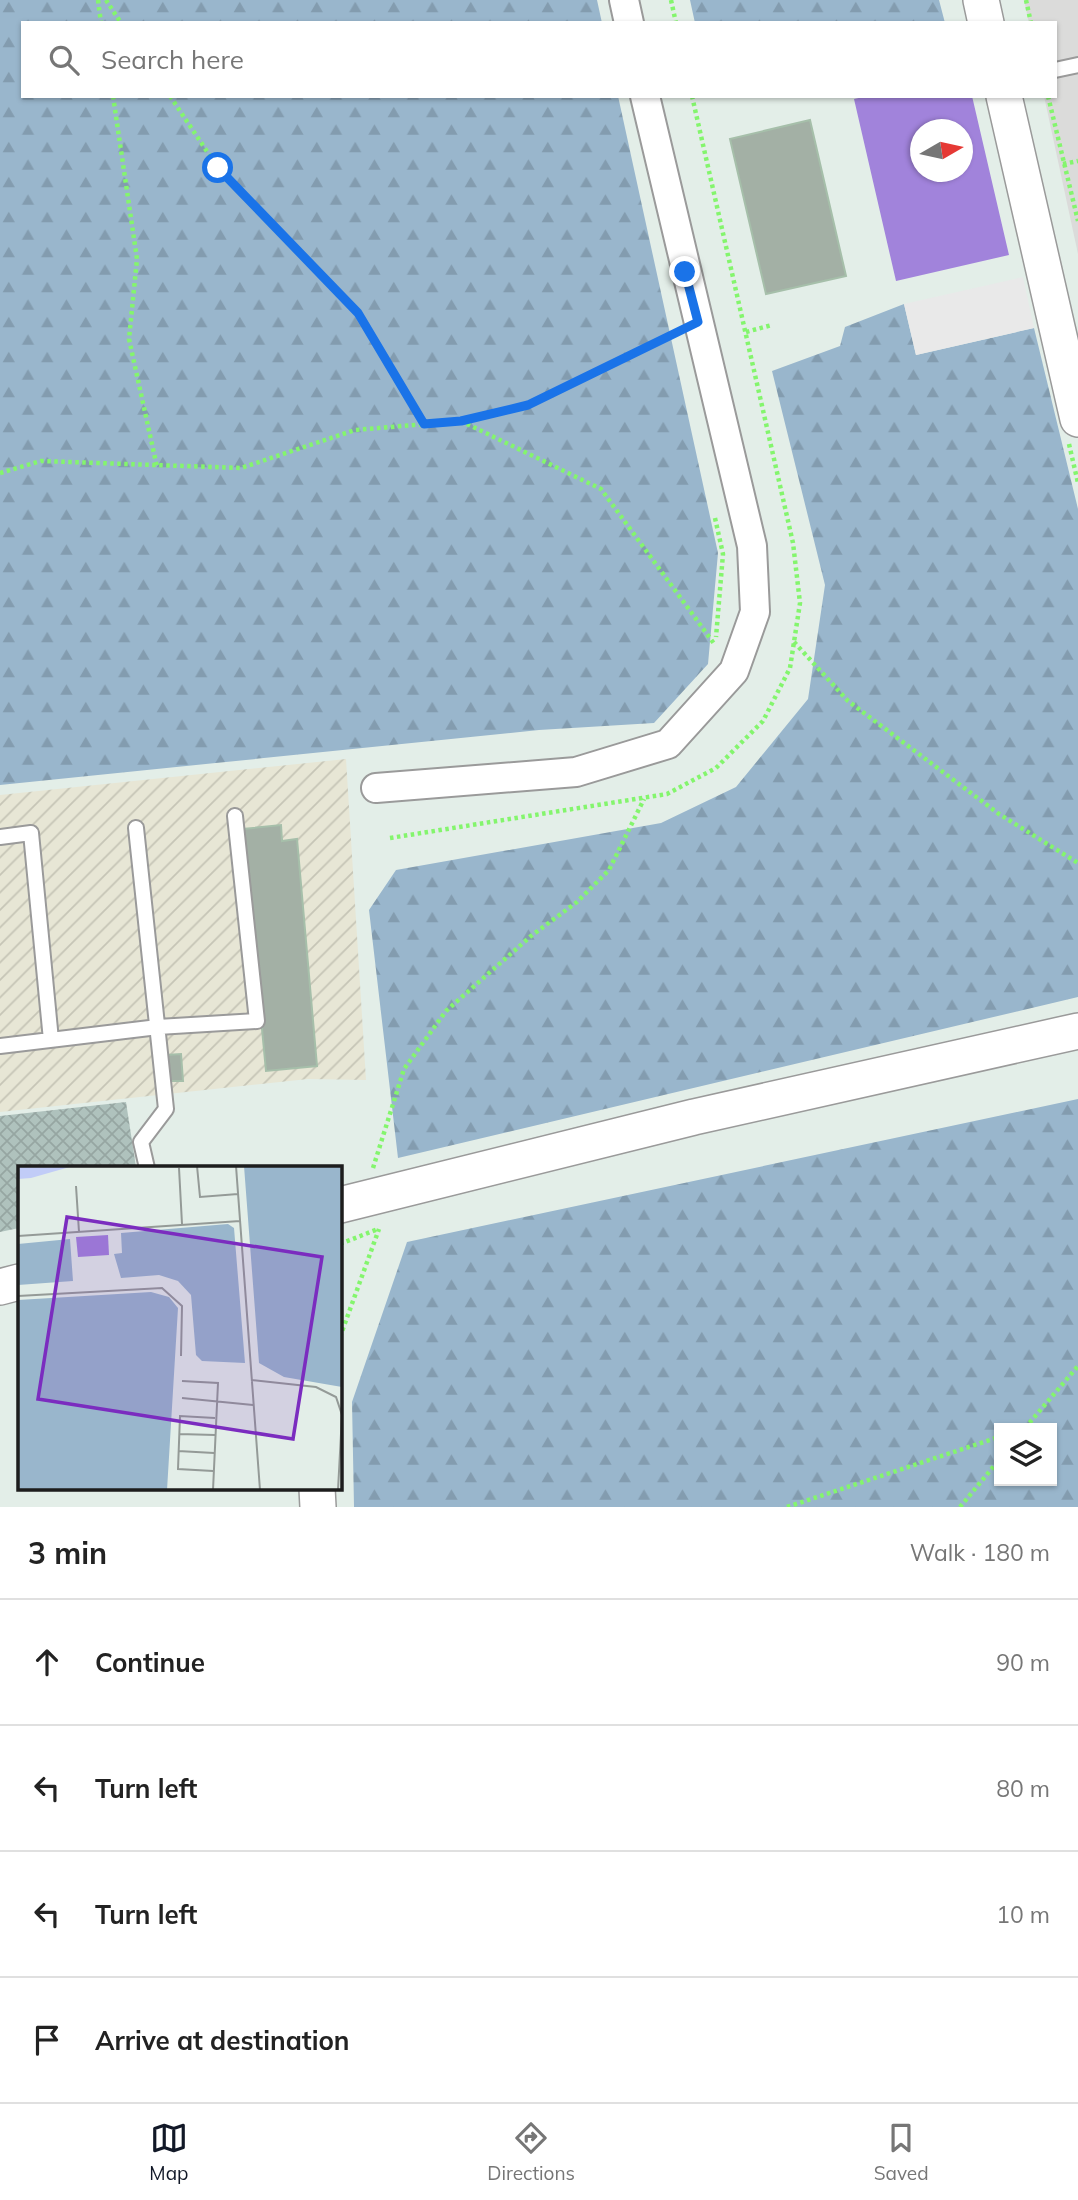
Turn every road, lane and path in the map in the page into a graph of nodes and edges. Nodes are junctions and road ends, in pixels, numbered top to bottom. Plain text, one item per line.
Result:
1 (98, 0) edge
2 (106, 0) edge
3 (624, 0) edge
4 (671, 0) edge
5 (981, 0) edge
6 (1026, 0) edge
7 (102, 21) edge
8 (120, 21) edge
9 (629, 21) edge
10 (676, 21) edge
11 (986, 21) edge
12 (1031, 21) edge
13 (1078, 65) edge
14 (1057, 70) edge
15 (113, 98) edge
16 (171, 98) edge
17 (645, 98) edge
18 (692, 98) edge
19 (1004, 98) edge
20 (1048, 98) edge
21 (1078, 161) edge
22 (1063, 164) junction
23 (1078, 221) edge
24 (682, 324) junction
25 (772, 325) dead end
26 (746, 332) junction
27 (678, 345) dead end
28 (1078, 419) edge
29 (461, 421) junction
30 (424, 424) junction
31 (157, 467) junction
32 (0, 473) edge
33 (715, 515) dead end
34 (794, 642) junction
35 (715, 645) junction
36 (724, 663) junction
37 (376, 788) dead end
38 (644, 799) junction
39 (235, 816) dead end
40 (136, 828) dead end
41 (0, 837) edge
42 (390, 838) dead end
43 (1078, 863) edge
44 (158, 1027) junction
45 (1078, 1031) edge
46 (51, 1040) junction
47 (0, 1046) edge
48 (146, 1166) edge
49 (370, 1177) dead end
50 (341, 1205) edge
51 (341, 1244) edge
52 (18, 1282) edge
53 (0, 1287) edge
54 (341, 1334) edge
55 (1078, 1366) edge
56 (1029, 1423) edge
57 (994, 1439) edge
58 (994, 1466) edge
59 (787, 1507) edge
60 (960, 1507) edge

1 - 7 path
2 - 8 path
3 - 9 street
4 - 10 path
5 - 11 street
6 - 12 path
13 - 14 lane
15 - 31 path
16 - 30 path
17 - 24 street
18 - 26 path
19 - 28 street
20 - 22 path
21 - 22 path
22 - 23 path
24 - 27 path
24 - 29 path
24 - 36 street
25 - 26 path
26 - 34 path
29 - 30 path
29 - 35 path
30 - 31 path
31 - 32 path
33 - 35 path
34 - 38 path
34 - 43 path
35 - 36 path
35 - 36 path
36 - 37 street
38 - 42 path
38 - 49 path
39 - 44 lane
40 - 44 lane
41 - 46 lane
44 - 46 lane
44 - 48 lane
45 - 50 street
46 - 47 lane
51 - 54 path
52 - 53 street
55 - 56 path
57 - 59 path
58 - 60 path

